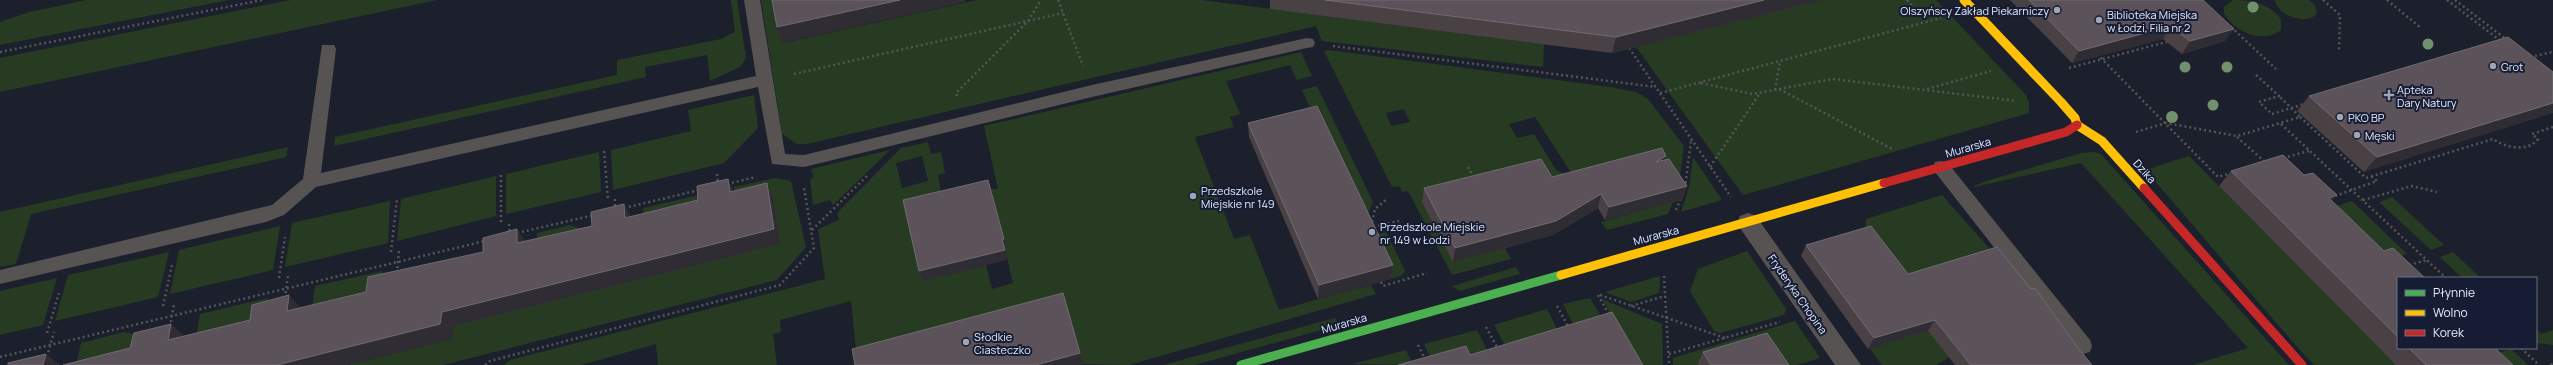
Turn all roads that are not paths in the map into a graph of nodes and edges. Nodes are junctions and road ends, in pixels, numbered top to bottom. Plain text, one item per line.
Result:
1 (752, 0) edge
2 (1964, 0) edge
3 (1307, 43) road end
4 (328, 49) dead end
5 (764, 80) junction
6 (2077, 125) junction
7 (1941, 167) junction
8 (311, 182) junction
9 (1748, 222) junction
10 (0, 277) edge
11 (2083, 346) dead end
12 (1241, 365) edge
13 (1849, 365) edge
14 (2302, 365) edge

1 - 5 lane
2 - 6 street, Dzika
3 - 5 lane
4 - 8 lane
5 - 8 lane
6 - 7 street, Murarska
6 - 14 street, Dzika
7 - 9 street, Murarska
7 - 11 lane
8 - 10 lane
9 - 12 street, Murarska
9 - 13 street, Fryderyka Chopina

